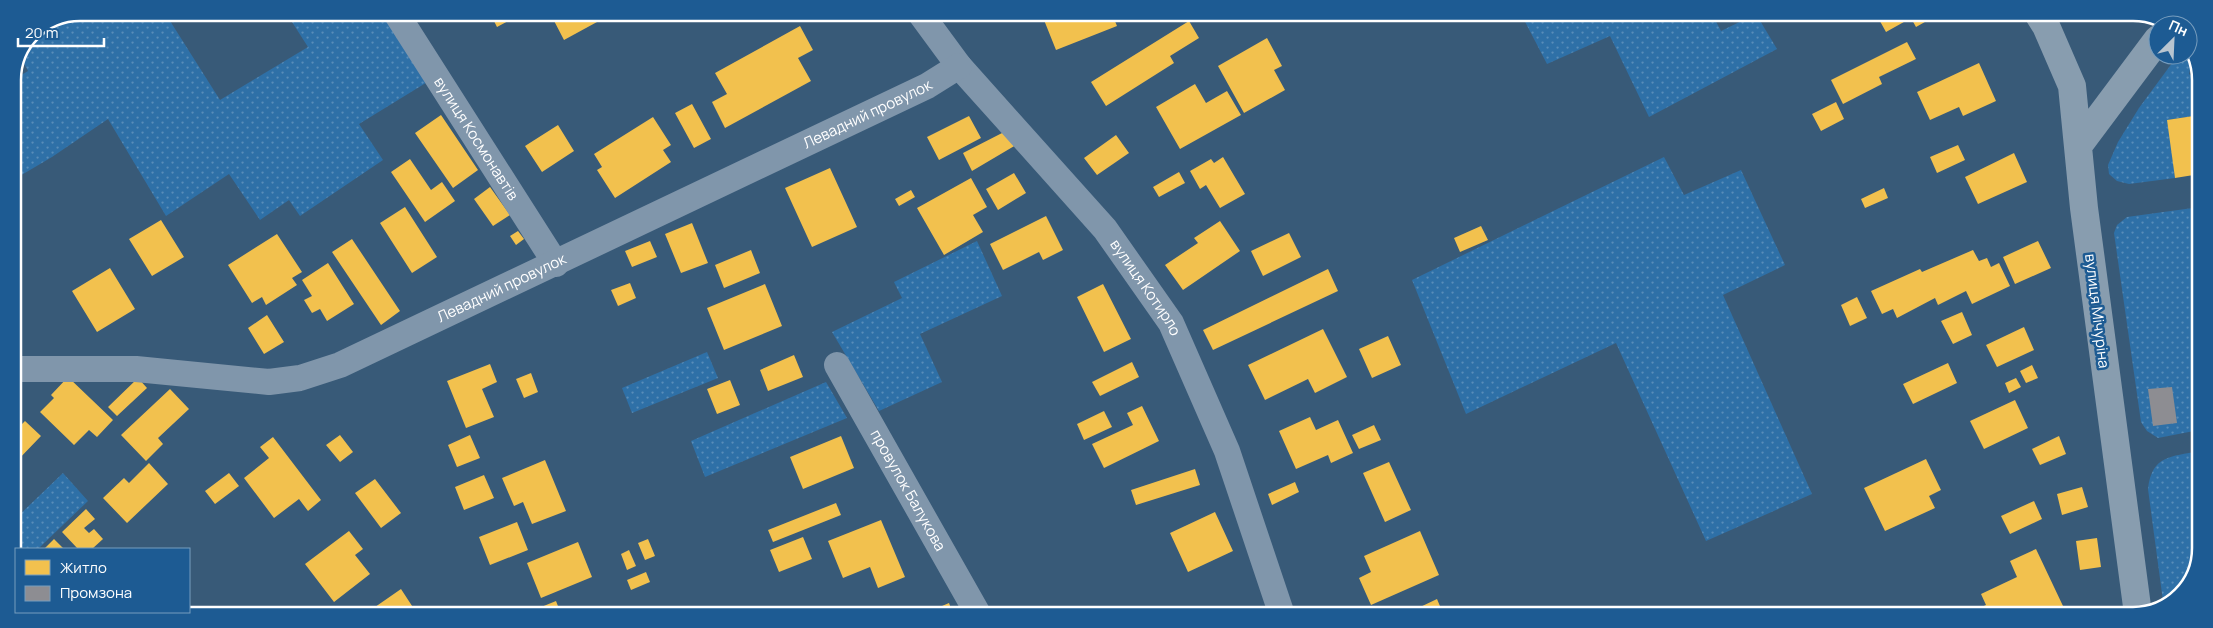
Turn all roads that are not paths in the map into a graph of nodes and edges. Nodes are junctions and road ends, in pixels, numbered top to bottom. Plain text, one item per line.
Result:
1 (401, 21) edge
2 (926, 21) edge
3 (2043, 21) edge
4 (2148, 52) edge
5 (959, 66) junction
6 (2078, 146) junction
7 (556, 264) junction
8 (837, 365) dead end
9 (21, 369) edge
10 (974, 607) edge
11 (1279, 607) edge
12 (2137, 607) edge

1 - 7 street, вулиця Космонавтів
2 - 5 street, вулиця Котирло
3 - 6 street, вулиця Мічуріна
4 - 6 street
5 - 7 street, Левадний провулок
5 - 11 street, вулиця Котирло
6 - 12 street, вулиця Мічуріна
7 - 9 street, Левадний провулок
8 - 10 street, провулок Балукова

